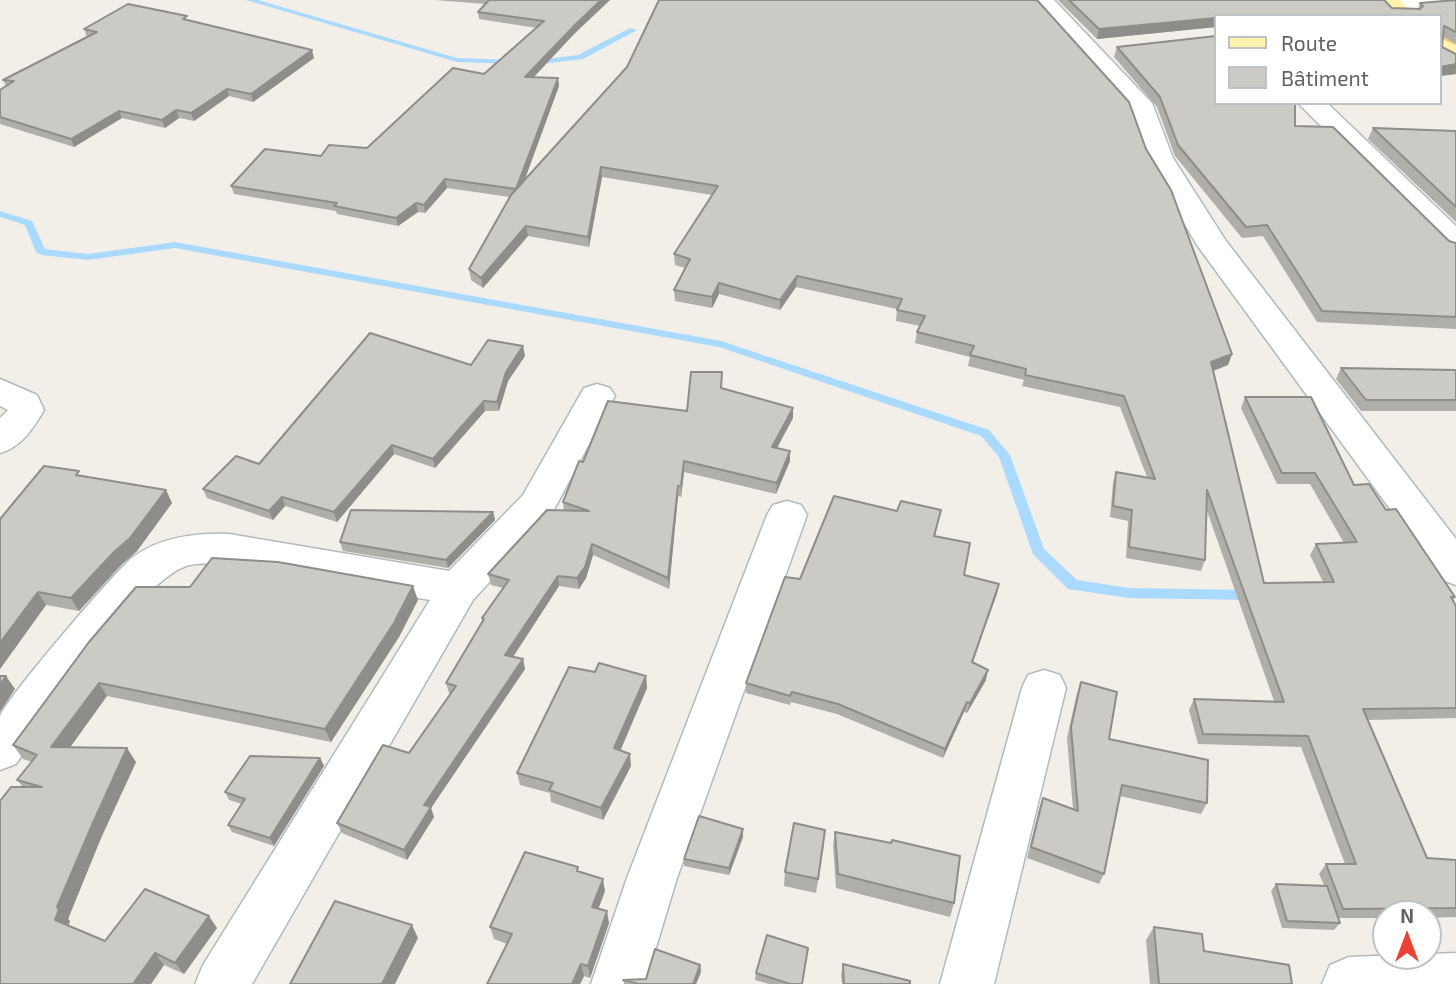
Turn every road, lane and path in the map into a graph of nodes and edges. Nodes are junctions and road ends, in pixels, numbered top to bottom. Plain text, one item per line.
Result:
1 (1041, 0) edge
2 (1446, 0) edge
3 (1394, 7) edge
4 (1313, 105) edge
5 (1456, 243) edge
6 (0, 391) edge
7 (597, 396) dead end
8 (0, 440) edge
9 (787, 515) dead end
10 (1456, 569) edge
11 (458, 589) junction
12 (1044, 688) dead end
13 (0, 750) edge
14 (1456, 980) edge
15 (222, 984) edge
16 (618, 984) edge
17 (967, 984) edge
18 (1349, 984) edge

1 - 10 street
2 - 3 street
4 - 5 street
6 - 8 street
7 - 11 street
9 - 16 street
11 - 13 street
11 - 15 street
12 - 17 street
14 - 18 street

